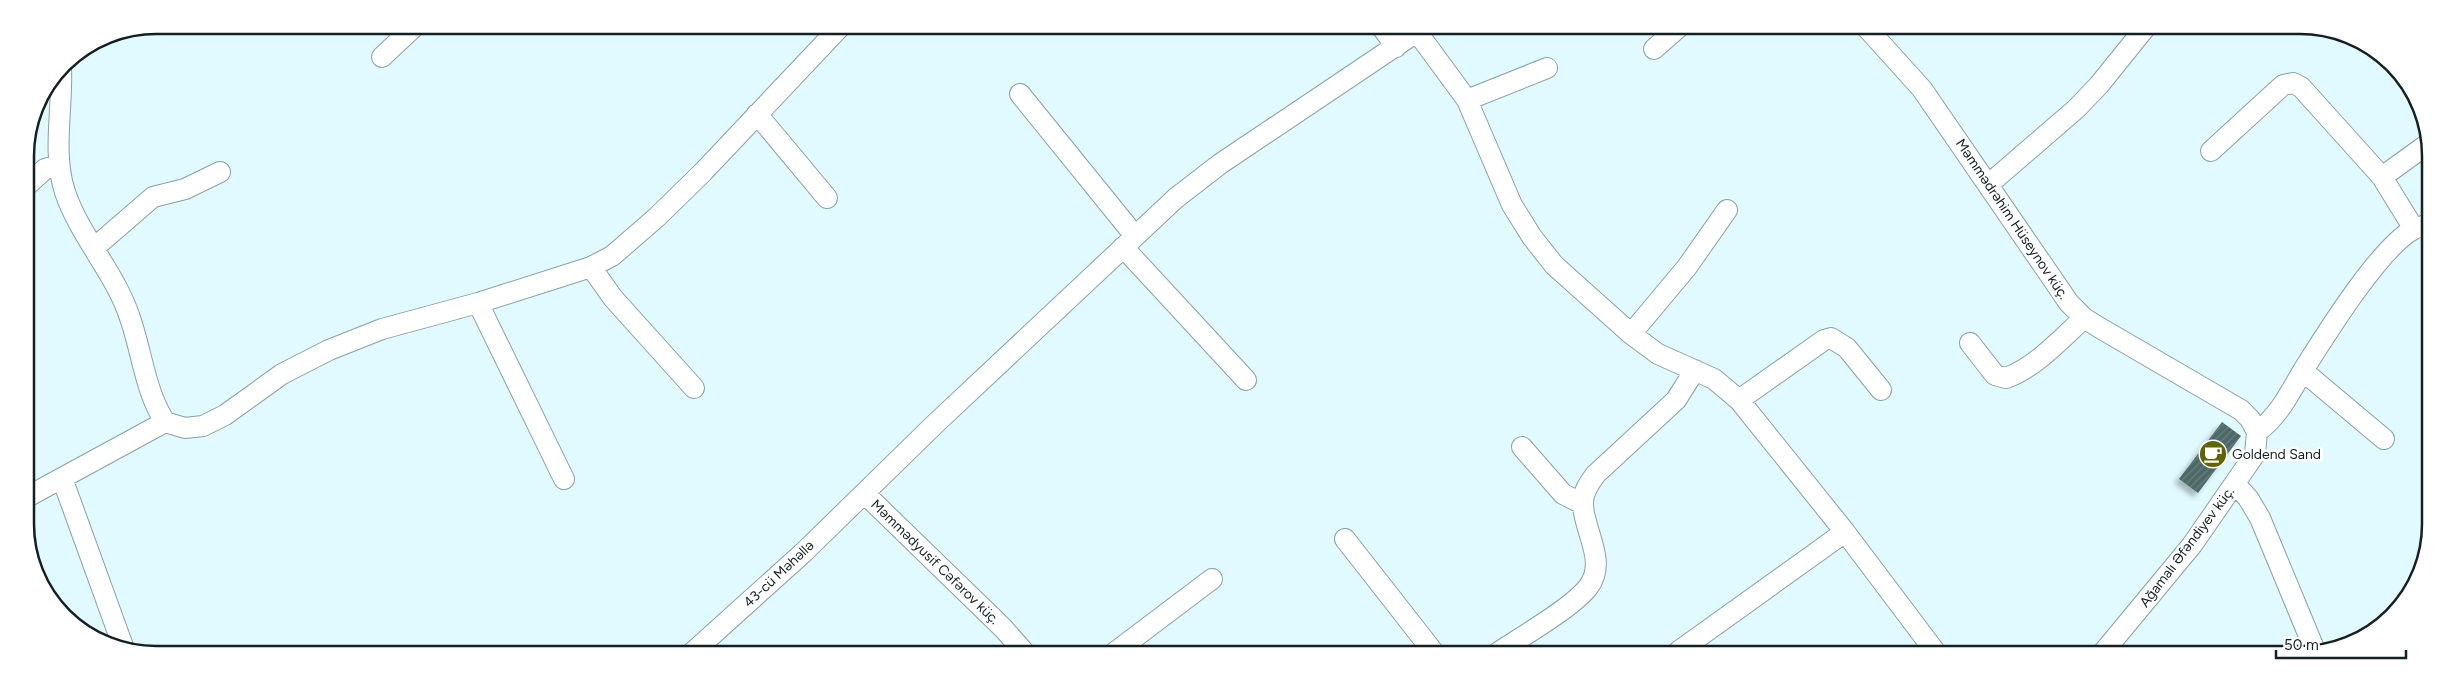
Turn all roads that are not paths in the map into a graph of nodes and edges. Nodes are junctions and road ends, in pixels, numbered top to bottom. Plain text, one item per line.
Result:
1 (406, 34) edge
2 (833, 34) edge
3 (1387, 34) edge
4 (1413, 34) edge
5 (1423, 34) edge
6 (1671, 34) edge
7 (1872, 34) edge
8 (2140, 34) edge
9 (1396, 47) junction
10 (1654, 49) dead end
11 (382, 57) dead end
12 (1547, 68) dead end
13 (61, 80) edge
14 (1020, 94) dead end
15 (1467, 100) junction
16 (757, 114) junction
17 (2421, 148) edge
18 (2211, 151) dead end
19 (58, 165) junction
20 (220, 172) dead end
21 (2382, 177) junction
22 (34, 179) edge
23 (1989, 184) junction
24 (827, 198) dead end
25 (1727, 210) dead end
26 (2421, 226) edge
27 (1129, 242) junction
28 (94, 248) junction
29 (591, 267) junction
30 (478, 303) junction
31 (2084, 318) junction
32 (1630, 334) junction
33 (1970, 342) dead end
34 (1696, 370) junction
35 (2303, 371) junction
36 (1246, 380) dead end
37 (694, 388) dead end
38 (1881, 390) dead end
39 (1739, 400) junction
40 (165, 422) junction
41 (2257, 432) junction
42 (2384, 439) dead end
43 (1522, 447) dead end
44 (62, 478) junction
45 (564, 479) dead end
46 (2235, 484) junction
47 (34, 493) edge
48 (865, 494) junction
49 (1582, 504) junction
50 (1845, 532) junction
51 (1345, 539) dead end
52 (1212, 579) dead end
53 (121, 641) edge
54 (2313, 645) edge
55 (700, 646) edge
56 (1019, 646) edge
57 (1124, 646) edge
58 (1429, 646) edge
59 (1508, 646) edge
60 (1686, 646) edge
61 (1931, 646) edge
62 (2108, 646) edge

1 - 11 street
2 - 16 street
3 - 9 street
4 - 9 street, 43-cü Məhəllə
5 - 15 street
6 - 10 street
7 - 23 street, Məmmədrəhim Hüseynov küç.
8 - 23 street
9 - 27 street, 43-cü Məhəllə
12 - 15 street
13 - 19 street
14 - 27 street
15 - 32 street
16 - 24 street
16 - 29 street
17 - 21 street
18 - 21 street
19 - 22 street
19 - 28 street
20 - 28 street
21 - 26 street
23 - 31 street, Məmmədrəhim Hüseynov küç.
25 - 32 street
26 - 35 street
27 - 36 street
27 - 48 street, 43-cü Məhəllə
28 - 40 street
29 - 30 street
29 - 37 street
30 - 40 street
30 - 45 street
31 - 33 street
31 - 41 street, Məmmədrəhim Hüseynov küç.
32 - 34 street
34 - 39 street
34 - 49 street
35 - 41 street
35 - 42 street
38 - 39 street
39 - 50 street
40 - 44 street
41 - 46 street, Ağamalı Əfəndiyev küç.
43 - 49 street
44 - 47 street
44 - 53 street
46 - 54 street
46 - 62 street, Ağamalı Əfəndiyev küç.
48 - 55 street, 43-cü Məhəllə
48 - 56 street, Məmmədyusif Cəfərov küç.
49 - 59 street
50 - 60 street
50 - 61 street
51 - 58 street
52 - 57 street

